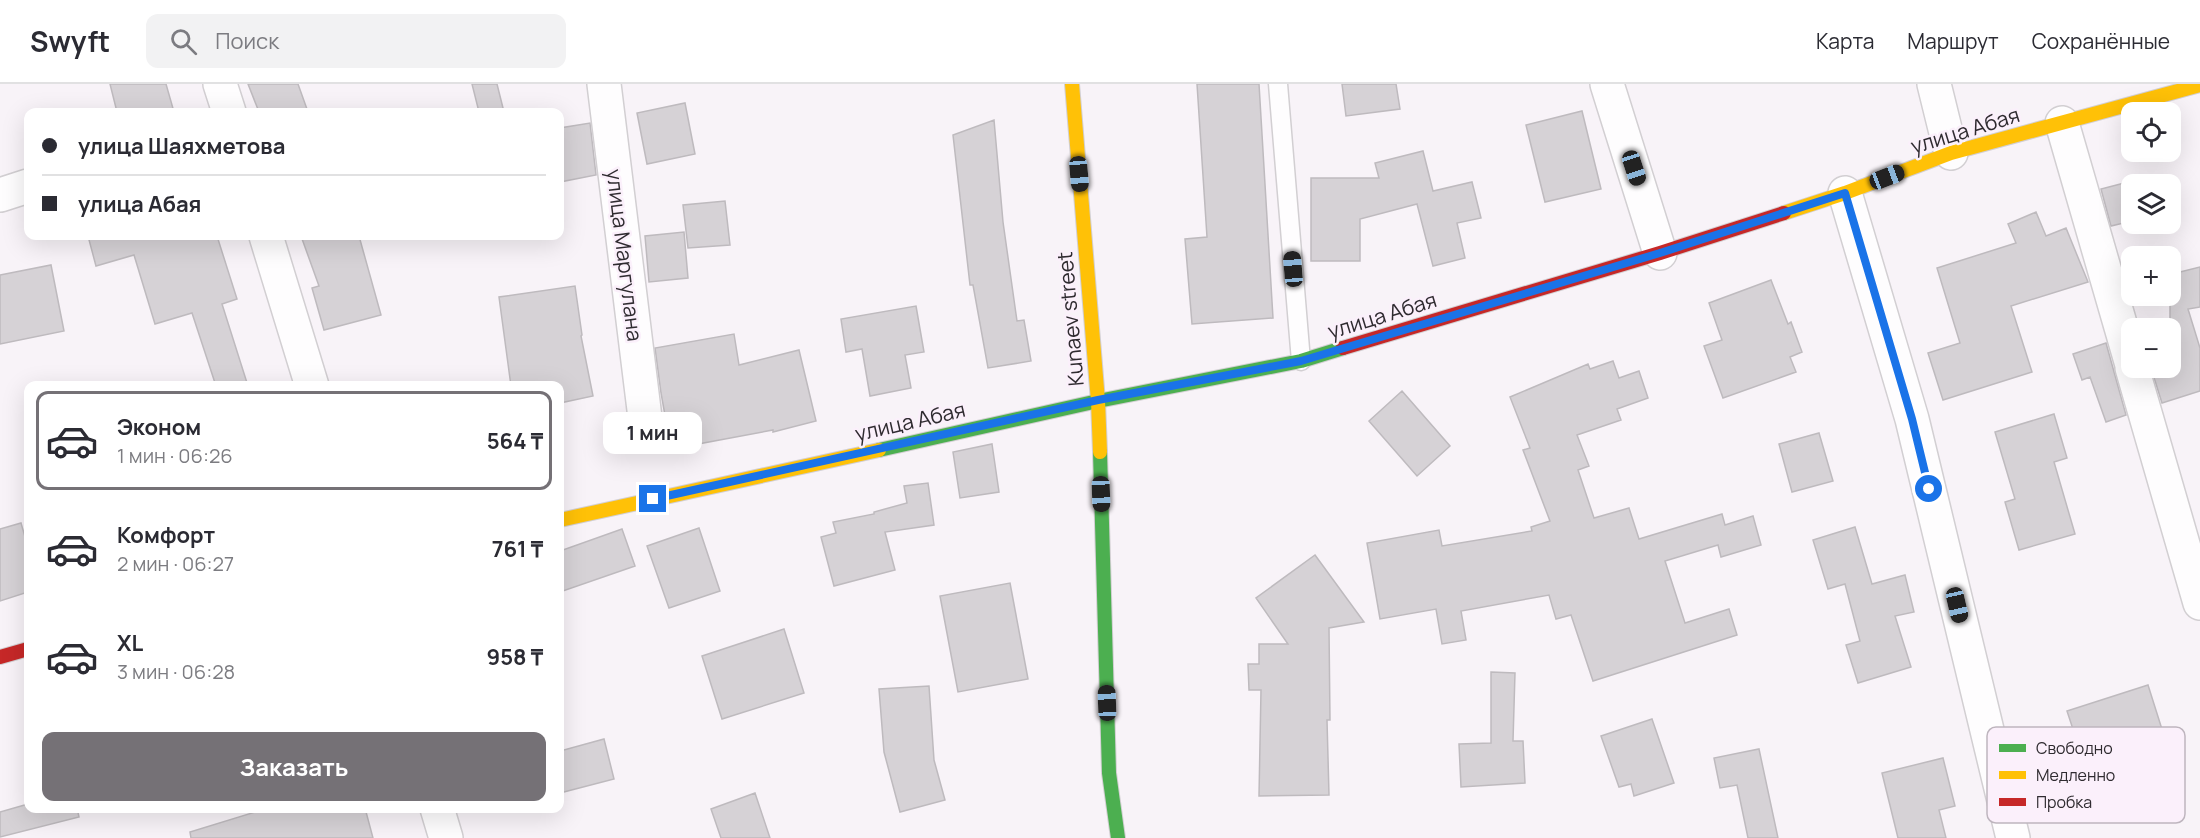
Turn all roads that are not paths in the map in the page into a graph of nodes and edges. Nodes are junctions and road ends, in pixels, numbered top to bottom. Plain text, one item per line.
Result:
1 (220, 84) edge
2 (604, 84) edge
3 (1072, 84) edge
4 (1278, 84) edge
5 (1607, 84) edge
6 (1934, 84) edge
7 (2200, 85) edge
8 (228, 108) edge
9 (2062, 123) junction
10 (1952, 153) junction
11 (24, 187) edge
12 (1845, 193) junction
13 (0, 195) edge
14 (267, 240) edge
15 (1660, 253) junction
16 (2121, 328) edge
17 (1301, 361) junction
18 (2135, 378) edge
19 (310, 381) edge
20 (1098, 400) junction
21 (646, 426) dead end
22 (564, 519) edge
23 (2200, 603) edge
24 (24, 650) edge
25 (0, 657) edge
26 (1987, 730) edge
27 (438, 813) edge
28 (2009, 823) edge
29 (446, 838) edge
30 (1118, 838) edge
31 (2013, 838) edge

1 - 8 street
2 - 21 street, улица Маргулана
3 - 20 main road, Kunaev street
4 - 17 lane
5 - 15 street
6 - 10 street
7 - 9 main road, улица Абая
9 - 10 main road, улица Абая
9 - 16 street
10 - 12 main road, улица Абая
11 - 13 street
12 - 15 main road, улица Абая
12 - 26 street
14 - 19 street
15 - 17 main road, улица Абая
17 - 20 main road, улица Абая
18 - 23 street
20 - 22 main road, улица Абая
20 - 30 main road, Kunaev street
24 - 25 main road
27 - 29 street
28 - 31 street

